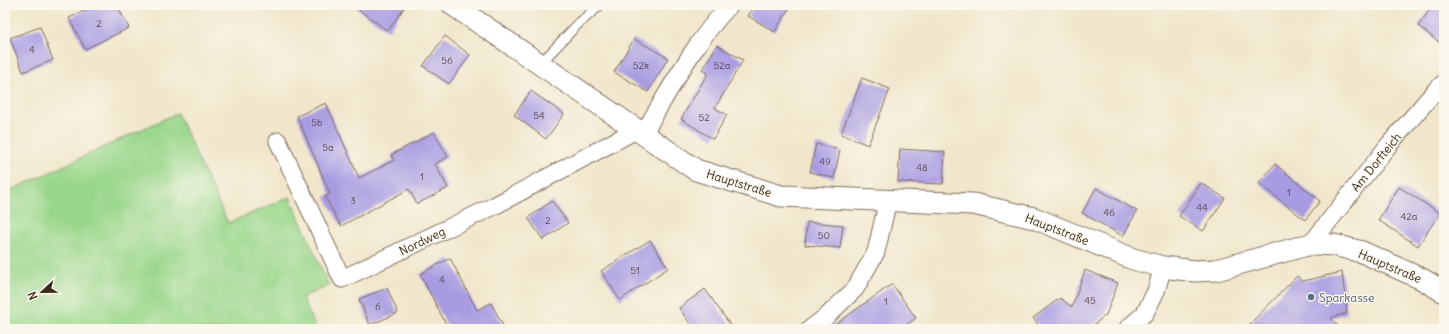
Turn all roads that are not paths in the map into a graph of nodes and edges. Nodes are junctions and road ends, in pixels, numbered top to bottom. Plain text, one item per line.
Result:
1 (453, 5) edge
2 (600, 5) edge
3 (730, 5) edge
4 (540, 64) junction
5 (1444, 83) edge
6 (640, 132) junction
7 (278, 142) dead end
8 (888, 200) junction
9 (1311, 244) junction
10 (1164, 267) junction
11 (1444, 292) edge
12 (810, 329) edge
13 (1127, 329) edge

1 - 4 street, Hauptstraße
2 - 4 lane
3 - 6 street
4 - 6 street, Hauptstraße
5 - 9 street, Am Dorfteich
6 - 7 street, Nordweg
6 - 8 street, Hauptstraße
8 - 10 street, Hauptstraße
8 - 12 street
9 - 10 street, Hauptstraße
9 - 11 street, Hauptstraße
10 - 13 street

